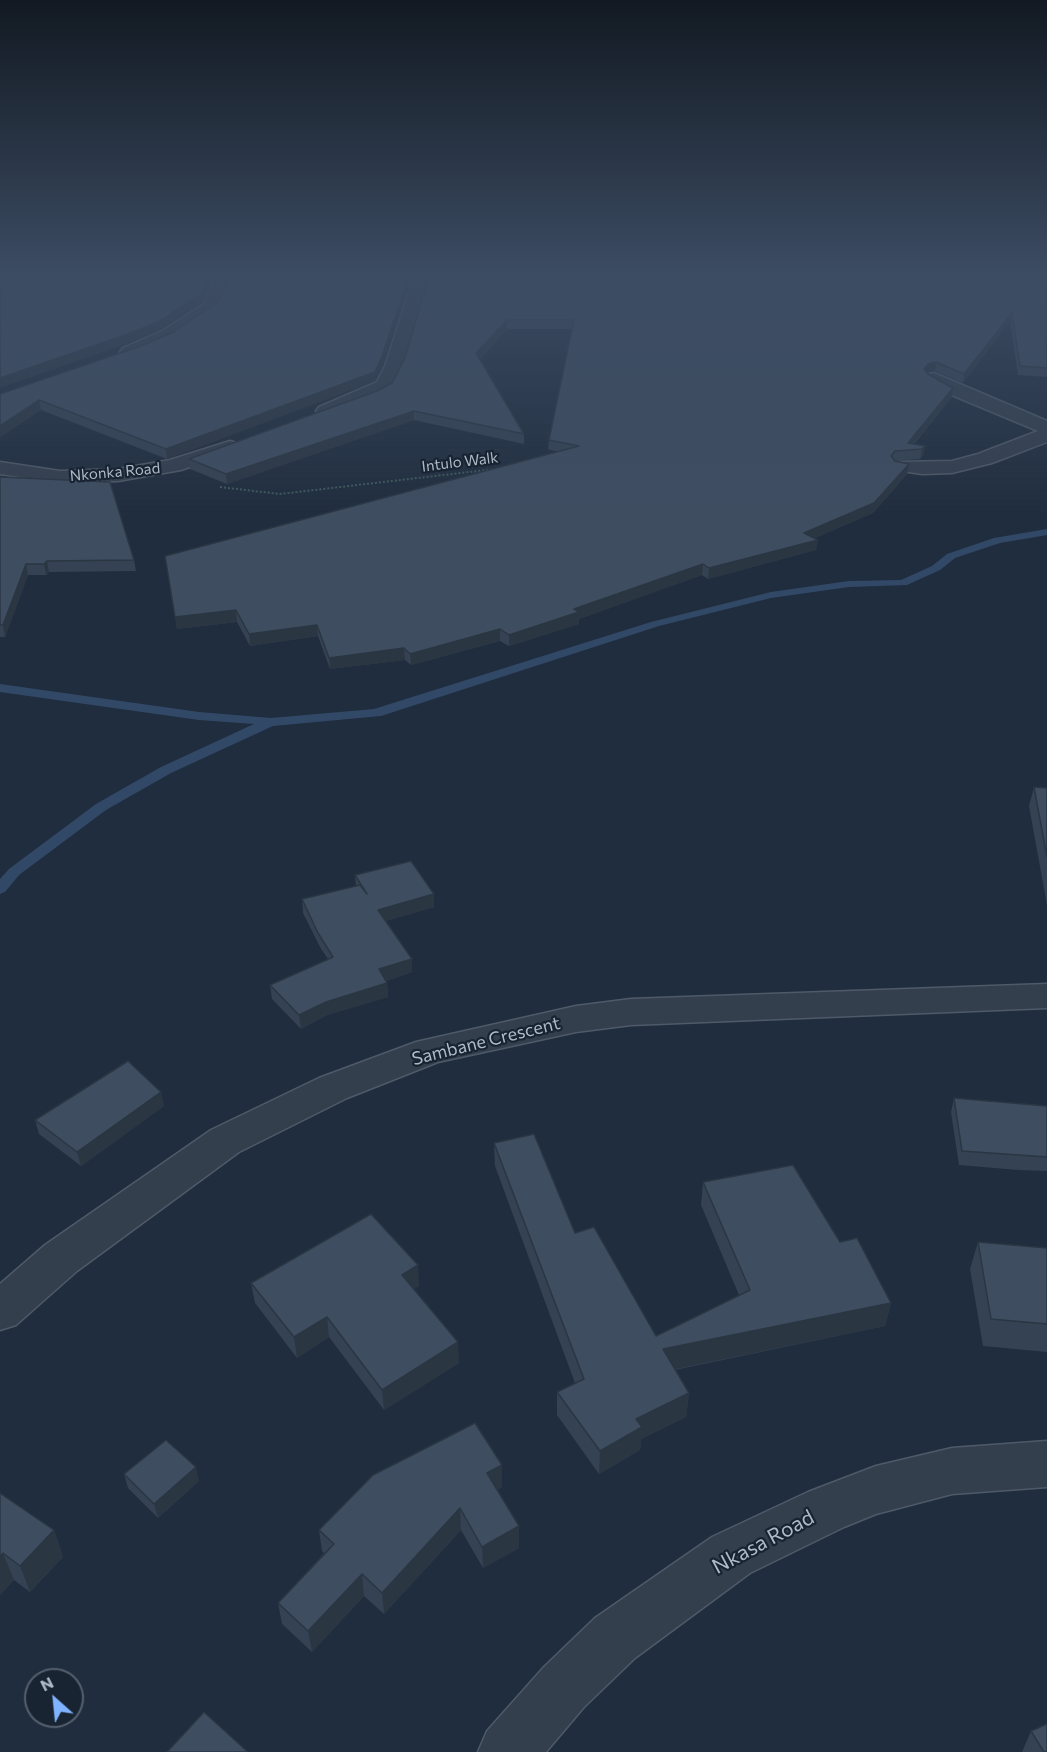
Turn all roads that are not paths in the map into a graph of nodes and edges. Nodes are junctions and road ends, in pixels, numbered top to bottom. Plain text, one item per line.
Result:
1 (119, 355) edge
2 (398, 355) edge
3 (111, 358) edge
4 (934, 378) edge
5 (312, 417) edge
6 (1047, 428) edge
7 (1047, 435) edge
8 (251, 439) edge
9 (902, 466) edge
10 (0, 468) edge
11 (1047, 996) edge
12 (0, 1311) edge
13 (1047, 1464) edge
14 (508, 1752) edge

1 - 3 street
2 - 5 street
4 - 6 street
7 - 9 street
8 - 10 street, Nkonka Road
11 - 12 street, Sambane Crescent
13 - 14 street, Nkasa Road

